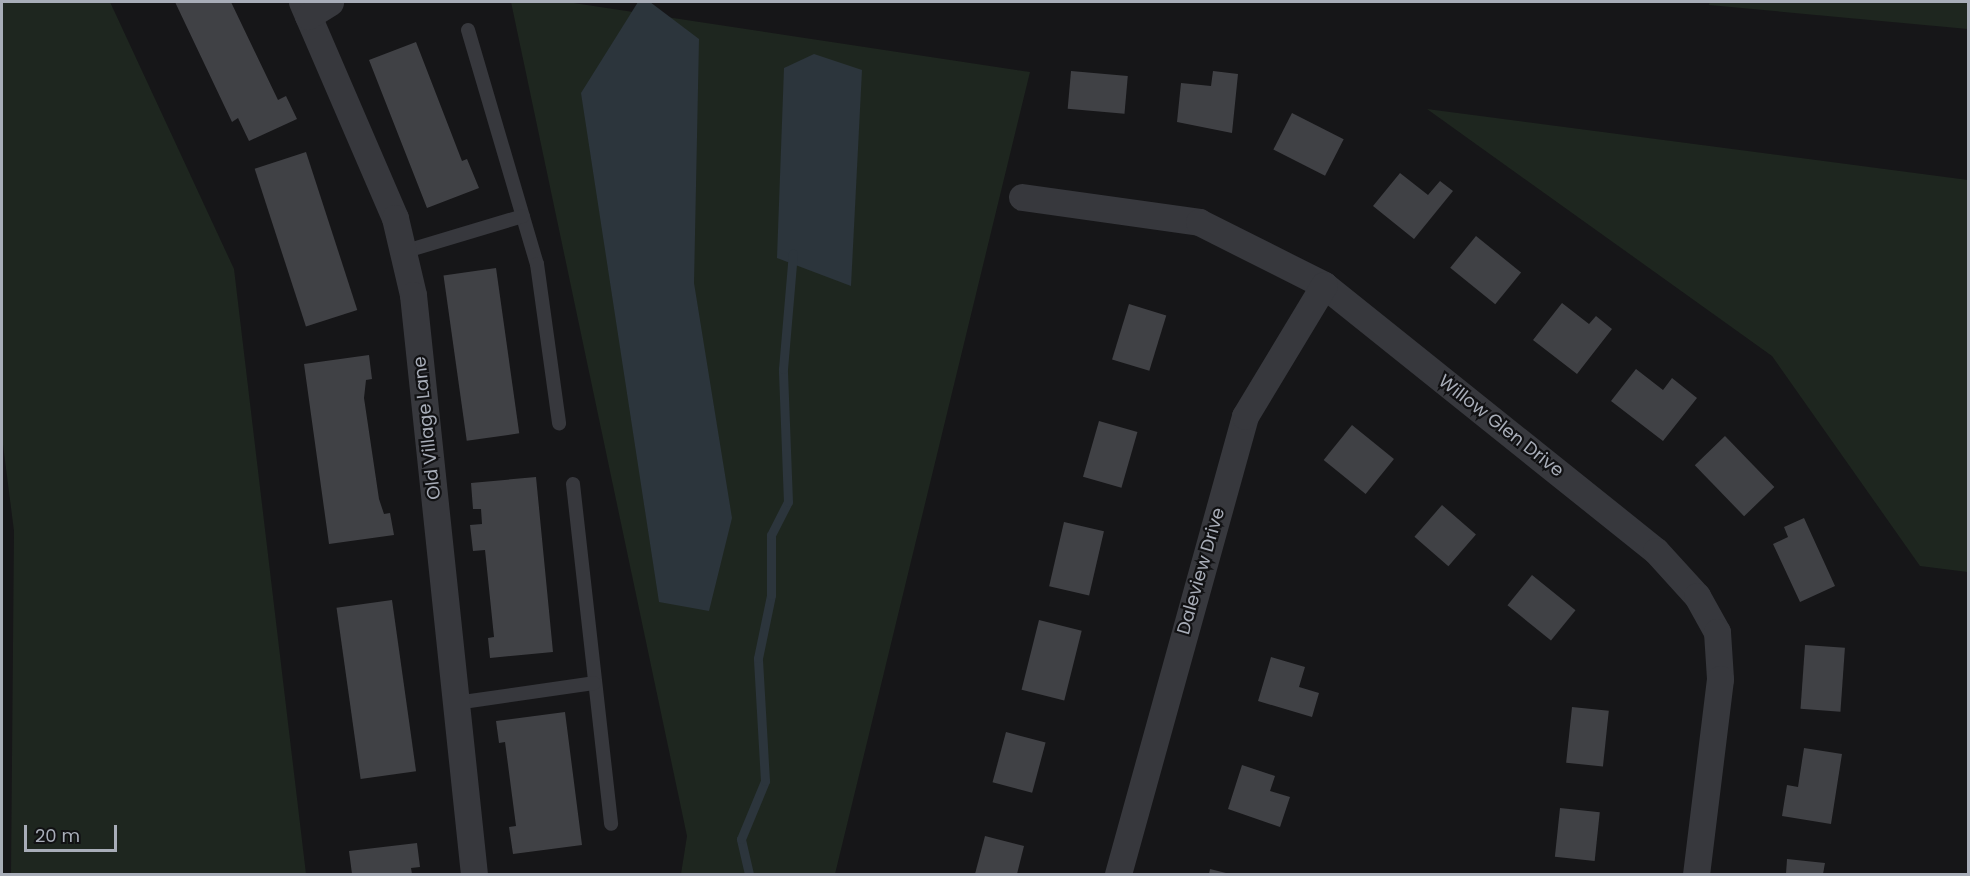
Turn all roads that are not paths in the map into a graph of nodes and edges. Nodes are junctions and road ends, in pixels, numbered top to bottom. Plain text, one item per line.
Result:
1 (314, 6) edge
2 (468, 30) dead end
3 (1022, 197) dead end
4 (523, 216) junction
5 (403, 252) junction
6 (1324, 285) junction
7 (559, 423) dead end
8 (573, 484) dead end
9 (594, 683) junction
10 (456, 703) junction
11 (611, 824) dead end
12 (474, 874) edge
13 (1118, 874) edge
14 (1695, 874) edge

1 - 5 street, Old Village Lane
2 - 4 lane
3 - 6 street, Willow Glen Drive
4 - 5 lane
4 - 7 lane
5 - 10 street, Old Village Lane
6 - 13 street, Daleview Drive
6 - 14 street, Willow Glen Drive
8 - 9 lane
9 - 10 lane
9 - 11 lane
10 - 12 street, Old Village Lane

